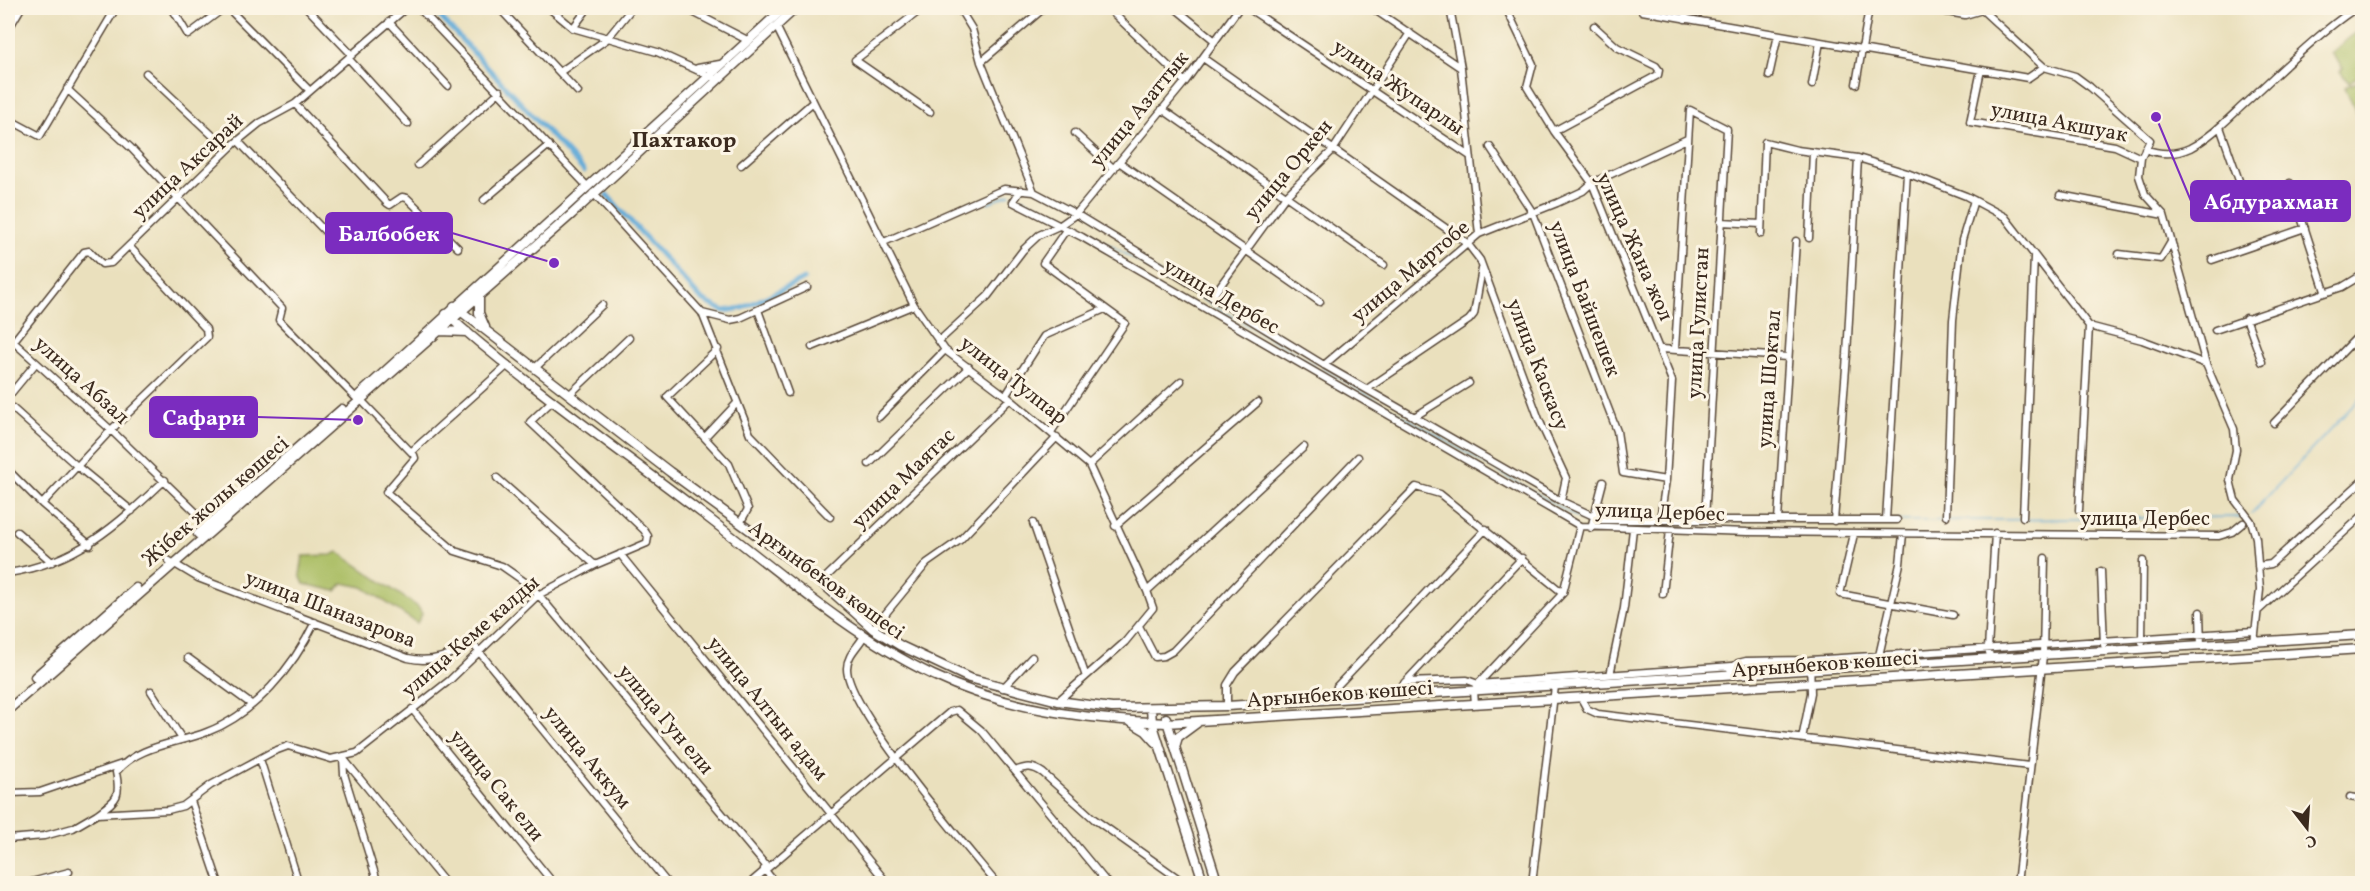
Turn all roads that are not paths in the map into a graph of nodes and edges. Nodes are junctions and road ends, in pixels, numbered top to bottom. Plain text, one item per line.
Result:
1 (21, 8) edge
2 (116, 8) edge
3 (172, 8) edge
4 (226, 8) edge
5 (307, 8) edge
6 (406, 8) edge
7 (419, 8) edge
8 (499, 8) edge
9 (549, 8) edge
10 (588, 8) edge
11 (632, 8) edge
12 (709, 8) edge
13 (784, 8) edge
14 (796, 8) edge
15 (923, 8) edge
16 (959, 8) edge
17 (1044, 8) edge
18 (1108, 8) edge
19 (1175, 8) edge
20 (1239, 8) edge
21 (1248, 8) edge
22 (1372, 8) edge
23 (1450, 8) edge
24 (1506, 8) edge
25 (1686, 8) edge
26 (1869, 8) edge
27 (1923, 8) edge
28 (2356, 8) edge
29 (1981, 9) edge
30 (689, 10) dead end
31 (1642, 11) dead end
32 (704, 17) junction
33 (1685, 18) junction
34 (390, 22) junction
35 (776, 26) junction
36 (1594, 26) dead end
37 (573, 28) junction
38 (8, 30) edge
39 (1410, 33) junction
40 (1778, 35) junction
41 (607, 39) junction
42 (749, 40) junction
43 (1215, 41) junction
44 (1820, 42) junction
45 (1862, 49) junction
46 (350, 56) junction
47 (1203, 58) junction
48 (981, 62) junction
49 (723, 64) junction
50 (2044, 67) junction
51 (1461, 68) junction
52 (698, 69) junction
53 (1982, 70) junction
54 (560, 72) junction
55 (146, 73) dead end
56 (1769, 76) dead end
57 (714, 78) junction
58 (1185, 82) junction
59 (1856, 84) dead end
60 (1812, 85) dead end
61 (448, 86) dead end
62 (67, 89) junction
63 (310, 90) junction
64 (1371, 91) junction
65 (500, 92) junction
66 (578, 92) dead end
67 (813, 102) junction
68 (295, 104) junction
69 (1162, 109) junction
70 (930, 112) dead end
71 (8, 119) edge
72 (408, 124) dead end
73 (2220, 127) junction
74 (1554, 130) junction
75 (1075, 133) dead end
76 (1687, 140) junction
77 (238, 141) junction
78 (549, 144) junction
79 (1490, 147) dead end
80 (2145, 149) junction
81 (228, 150) junction
82 (1333, 150) junction
83 (1814, 152) junction
84 (1470, 156) junction
85 (1858, 158) junction
86 (2141, 158) junction
87 (1119, 162) junction
88 (418, 165) dead end
89 (741, 165) dead end
90 (1114, 169) junction
91 (1907, 173) junction
92 (1592, 183) junction
93 (2290, 183) dead end
94 (2242, 189) dead end
95 (590, 190) junction
96 (1021, 190) junction
97 (1034, 192) junction
98 (2060, 195) dead end
99 (1285, 196) junction
100 (178, 198) junction
101 (484, 200) dead end
102 (1974, 200) junction
103 (1533, 213) junction
104 (1076, 214) junction
105 (2164, 215) junction
106 (1721, 222) junction
107 (1761, 224) junction
108 (1059, 226) junction
109 (2305, 228) junction
110 (1066, 230) junction
111 (1479, 234) junction
112 (1761, 234) dead end
113 (1809, 238) dead end
114 (1796, 241) dead end
115 (2171, 241) junction
116 (884, 242) junction
117 (1467, 243) junction
118 (129, 246) junction
119 (340, 247) dead end
120 (458, 248) dead end
121 (1245, 250) junction
122 (2119, 254) dead end
123 (2034, 256) junction
124 (2212, 260) dead end
125 (1384, 265) dead end
126 (1482, 266) junction
127 (2362, 275) edge
128 (807, 287) dead end
129 (2325, 291) junction
130 (479, 295) junction
131 (1212, 297) junction
132 (1320, 302) dead end
133 (602, 305) dead end
134 (914, 305) junction
135 (458, 308) junction
136 (1105, 309) junction
137 (758, 310) junction
138 (702, 313) junction
139 (449, 317) junction
140 (2246, 318) junction
141 (2089, 326) junction
142 (486, 330) junction
143 (2215, 330) dead end
144 (440, 331) junction
145 (468, 332) junction
146 (2362, 332) edge
147 (629, 338) dead end
148 (10, 339) edge
149 (939, 341) junction
150 (812, 347) dead end
151 (718, 349) junction
152 (1661, 349) junction
153 (945, 350) junction
154 (1675, 350) junction
155 (1713, 354) junction
156 (1788, 357) junction
157 (2262, 362) dead end
158 (36, 363) junction
159 (2206, 364) junction
160 (508, 365) junction
161 (1324, 365) junction
162 (969, 367) junction
163 (535, 368) junction
164 (1181, 381) dead end
165 (1469, 383) dead end
166 (1367, 389) junction
167 (788, 393) dead end
168 (569, 395) junction
169 (8, 397) edge
170 (1008, 397) junction
171 (358, 399) junction
172 (553, 400) junction
173 (1258, 402) dead end
174 (737, 403) junction
175 (8, 404) edge
176 (879, 417) dead end
177 (1414, 417) junction
178 (2274, 423) dead end
179 (111, 430) junction
180 (1051, 432) junction
181 (705, 437) junction
182 (1057, 437) junction
183 (1304, 447) dead end
184 (412, 451) junction
185 (1358, 457) dead end
186 (869, 464) dead end
187 (1089, 465) junction
188 (77, 466) junction
189 (8, 470) edge
190 (670, 472) junction
191 (497, 478) dead end
192 (165, 480) junction
193 (1666, 480) junction
194 (2362, 481) edge
195 (662, 482) junction
196 (1603, 482) dead end
197 (1561, 501) junction
198 (42, 504) junction
199 (2079, 510) dead end
200 (132, 511) junction
201 (1946, 516) dead end
202 (2362, 516) edge
203 (830, 517) dead end
204 (1594, 517) junction
205 (2023, 517) dead end
206 (1705, 519) junction
207 (1660, 520) junction
208 (1778, 520) junction
209 (1834, 520) junction
210 (1886, 520) junction
211 (1897, 520) dead end
212 (740, 523) junction
213 (1033, 523) dead end
214 (2243, 523) dead end
215 (209, 525) junction
216 (1115, 526) junction
217 (1580, 526) junction
218 (1486, 528) junction
219 (1591, 528) junction
220 (1633, 529) junction
221 (1670, 530) junction
222 (17, 532) dead end
223 (1995, 533) junction
224 (1854, 534) junction
225 (1903, 534) junction
226 (90, 544) junction
227 (620, 554) junction
228 (1522, 558) junction
229 (2045, 558) dead end
230 (2143, 561) dead end
231 (52, 562) junction
232 (169, 562) junction
233 (595, 565) junction
234 (2258, 566) junction
235 (9, 571) edge
236 (2101, 571) dead end
237 (821, 582) junction
238 (1147, 591) junction
239 (1563, 593) junction
240 (1663, 594) dead end
241 (538, 595) junction
242 (1891, 603) junction
243 (2259, 610) junction
244 (2200, 612) dead end
245 (1953, 615) dead end
246 (315, 622) junction
247 (1139, 627) junction
248 (873, 629) junction
249 (2254, 631) junction
250 (2201, 635) junction
251 (2362, 635) edge
252 (864, 636) junction
253 (2254, 643) junction
254 (2142, 644) junction
255 (2043, 646) junction
256 (2201, 646) junction
257 (2104, 647) junction
258 (1988, 649) junction
259 (2362, 649) edge
260 (479, 653) junction
261 (2043, 656) junction
262 (1032, 657) dead end
263 (188, 658) dead end
264 (1991, 659) junction
265 (1810, 660) junction
266 (1878, 662) junction
267 (1732, 666) junction
268 (2041, 669) junction
269 (1811, 670) junction
270 (1086, 675) junction
271 (1610, 675) junction
272 (1728, 675) junction
273 (1405, 682) junction
274 (1811, 683) junction
275 (1555, 686) junction
276 (1003, 688) junction
277 (1476, 688) junction
278 (152, 691) dead end
279 (1393, 695) junction
280 (1581, 698) junction
281 (1335, 699) junction
282 (1554, 699) junction
283 (1058, 701) junction
284 (8, 702) edge
285 (251, 704) junction
286 (1475, 704) junction
287 (1227, 706) junction
288 (412, 709) junction
289 (1151, 709) junction
290 (1166, 709) junction
291 (8, 710) edge
292 (1131, 722) junction
293 (1152, 722) junction
294 (1199, 722) junction
295 (1166, 723) junction
296 (182, 739) junction
297 (1802, 740) junction
298 (1162, 751) junction
299 (1176, 754) junction
300 (895, 757) junction
301 (343, 758) junction
302 (260, 759) junction
303 (122, 764) junction
304 (2029, 766) junction
305 (1015, 771) junction
306 (10, 793) dead end
307 (2350, 797) dead end
308 (2362, 799) edge
309 (191, 801) junction
310 (830, 813) junction
311 (97, 814) junction
312 (8, 839) edge
313 (766, 868) junction
314 (69, 872) dead end
315 (24, 884) edge
316 (219, 884) edge
317 (299, 884) edge
318 (378, 884) edge
319 (446, 884) edge
320 (554, 884) edge
321 (669, 884) edge
322 (749, 884) edge
323 (776, 884) edge
324 (888, 884) edge
325 (997, 884) edge
326 (1108, 884) edge
327 (1186, 884) edge
328 (1204, 884) edge
329 (1218, 884) edge
330 (1532, 884) edge
331 (2017, 884) edge

1 - 38 street
2 - 62 street
3 - 4 street
4 - 63 street
5 - 46 street
6 - 34 street, улица Аксарай
7 - 65 street
8 - 54 street
9 - 37 street
10 - 37 street
11 - 41 street
12 - 32 street
13 - 42 main road, Жібек жолы көшесі
14 - 35 main road, Жібек жолы көшесі
15 - 70 street
16 - 48 street
17 - 48 street
18 - 58 street
19 - 43 street
20 - 43 street, улица Азаттык
21 - 64 street, улица Жупарлы
22 - 39 street
23 - 51 street
24 - 74 street, улица Жана жол
25 - 33 street
26 - 45 street
27 - 29 street
28 - 73 street
29 - 50 street
30 - 32 street
31 - 33 street
32 - 42 street
33 - 40 street
34 - 46 street, улица Аксарай
34 - 61 street
35 - 57 main road, Жібек жолы көшесі
35 - 67 street, улица Тулпар
36 - 74 street
37 - 41 street
39 - 51 street
39 - 64 street, улица Оркен
40 - 44 street
40 - 56 street
41 - 52 street
41 - 54 street
42 - 49 main road, Жібек жолы көшесі
43 - 47 street, улица Азаттык
44 - 45 street
44 - 60 street
45 - 53 street
45 - 59 street
46 - 63 street, улица Аксарай
46 - 72 street
47 - 58 street, улица Азаттык
47 - 82 street
48 - 97 street
49 - 52 main road
49 - 57 main road, Жібек жолы көшесі
50 - 53 street
50 - 80 street
51 - 84 street
52 - 57 street
53 - 86 street, улица Акшуак
54 - 66 street
55 - 81 street
57 - 95 main road, Жібек жолы көшесі
58 - 69 street, улица Азаттык
62 - 71 street
62 - 100 street
63 - 68 street, улица Аксарай
64 - 82 street, улица Оркен
64 - 84 street, улица Жупарлы
65 - 78 street
65 - 88 street
67 - 89 street
67 - 116 street, улица Тулпар
68 - 77 street, улица Аксарай
68 - 120 street
69 - 87 street, улица Азаттык
69 - 99 street
73 - 80 street
73 - 94 street
74 - 92 street, улица Жана жол
75 - 90 street
76 - 92 street, улица Мартобе
76 - 106 street, улица Гулистан
76 - 154 street
77 - 81 street, улица Аксарай
77 - 119 street
78 - 95 street
78 - 101 street
79 - 103 street, улица Байшешек
80 - 86 street
81 - 100 street, улица Аксарай
82 - 99 street, улица Оркен
82 - 117 street
83 - 85 street
83 - 107 street
83 - 113 street
84 - 111 street
85 - 91 street
85 - 209 street
86 - 105 street
87 - 90 street, улица Азаттык
87 - 121 street
90 - 104 street, улица Азаттык
91 - 102 street
91 - 210 street
92 - 103 street, улица Мартобе
92 - 152 street, улица Жана жол
93 - 109 street
95 - 130 main road, Жібек жолы көшесі
95 - 135 main road, Жібек жолы көшесі
95 - 138 street
96 - 97 street, улица Дербес
96 - 108 street, улица Дербес
96 - 116 street, улица Дербес
97 - 104 street, улица Дербес
98 - 105 street
99 - 121 street, улица Оркен
99 - 125 street
100 - 118 street, улица Аксарай
100 - 171 street
102 - 123 street
102 - 201 street
103 - 111 street, улица Мартобе
103 - 193 street, улица Байшешек
104 - 108 street, улица Азаттык
104 - 131 street, улица Дербес
105 - 115 street
106 - 107 street
106 - 155 street, улица Гулистан
107 - 112 street
108 - 110 street, улица Дербес
108 - 149 street, улица Азаттык
109 - 124 street
109 - 129 street
110 - 136 street
110 - 217 street, улица Дербес
111 - 117 street, улица Мартобе
114 - 156 street, улица Шоктал
115 - 122 street
115 - 159 street
116 - 134 street, улица Тулпар
117 - 126 street, улица Каскасу
117 - 161 street, улица Мартобе
118 - 148 street, улица Аксарай
118 - 179 street
121 - 131 street, улица Оркен
121 - 132 street
123 - 141 street
123 - 205 street
126 - 166 street
126 - 197 street, улица Каскасу
127 - 129 street
128 - 137 street
129 - 140 street
130 - 135 main road, Жібек жолы көшесі
130 - 142 main road
131 - 161 street, улица Дербес
133 - 163 street
134 - 149 street, улица Тулпар
134 - 150 street
135 - 139 main road, Жібек жолы көшесі
135 - 142 main road, Арғынбеков көшесі
136 - 170 street, улица Маятас
136 - 180 street
137 - 138 street
137 - 167 street
138 - 151 street
139 - 144 main road, Жібек жолы көшесі
139 - 145 main road, Арғынбеков көшесі
139 - 171 main road, Жібек жолы көшесі
140 - 143 street
140 - 157 street
141 - 159 street
141 - 199 street
142 - 163 main road, Арғынбеков көшесі
144 - 145 main road
144 - 171 main road, Жібек жолы көшесі
145 - 160 main road, Арғынбеков көшесі
146 - 178 street
147 - 168 street
148 - 158 street, улица Абзал
149 - 153 street, улица Тулпар
151 - 174 street
151 - 181 street
152 - 154 street
152 - 193 street, улица Жана жол
153 - 162 street, улица Тулпар
153 - 176 street
154 - 155 street
155 - 156 street
155 - 206 street, улица Гулистан
156 - 208 street, улица Шоктал
158 - 169 street
158 - 179 street, улица Абзал
159 - 234 street
160 - 172 main road, Арғынбеков көшесі
160 - 184 street
161 - 166 street, улица Дербес
162 - 170 street, улица Тулпар
162 - 186 street
163 - 168 main road, Арғынбеков көшесі
164 - 187 street
165 - 177 street
166 - 177 street, улица Дербес
168 - 190 main road, Арғынбеков көшесі
170 - 180 street, улица Тулпар
170 - 237 street, улица Маятас
171 - 184 street
171 - 215 main road, Жібек жолы көшесі
171 - 232 main road, Жібек жолы көшесі
172 - 195 main road, Арғынбеков көшесі
172 - 227 street, улица Кеме калды
173 - 216 street
174 - 181 street
174 - 203 street
175 - 188 street
177 - 197 street, улица Дербес
179 - 188 street
179 - 192 street, улица Абзал
180 - 182 street, улица Тулпар
181 - 212 street
182 - 187 street, улица Тулпар
182 - 248 street
183 - 238 street
184 - 241 street, улица Гун ели
185 - 247 street
187 - 216 street, улица Тулпар
188 - 198 street
188 - 200 street
189 - 198 street
190 - 195 main road
190 - 212 main road, Арғынбеков көшесі
191 - 233 street
192 - 200 street
192 - 215 street, улица Абзал
193 - 207 street, улица Жана жол
194 - 234 street
195 - 252 main road, Арғынбеков көшесі
196 - 204 street
197 - 204 street, улица Дербес
198 - 226 street
200 - 226 street
202 - 243 street
204 - 207 street, улица Дербес
204 - 219 street
206 - 207 street, улица Дербес
206 - 208 street, улица Дербес
208 - 209 street, улица Дербес
209 - 210 street, улица Дербес
210 - 211 street, улица Дербес
212 - 237 main road, Арғынбеков көшесі
213 - 270 street
214 - 223 street, улица Дербес
215 - 232 main road, Жібек жолы көшесі
216 - 238 street, улица Тулпар
217 - 219 street, улица Дербес
217 - 239 street
218 - 228 street
218 - 281 street
218 - 287 street
219 - 220 street, улица Дербес
220 - 221 street, улица Дербес
220 - 271 street
221 - 224 street, улица Дербес
221 - 240 street
222 - 231 street
223 - 225 street, улица Дербес
223 - 258 street
224 - 225 street, улица Дербес
224 - 242 street
225 - 242 street
226 - 231 street
227 - 233 street, улица Кеме калды
227 - 310 street, улица Алтын адам
228 - 239 street
228 - 273 street
229 - 255 street
230 - 254 street
231 - 235 street
232 - 246 street, улица Шаназарова
232 - 284 main road, Жібек жолы көшесі
232 - 291 main road, Жібек жолы көшесі
233 - 241 street, улица Кеме калды
234 - 243 street
236 - 257 street
237 - 248 main road, Арғынбеков көшесі
238 - 247 street, улица Тулпар
239 - 277 street
241 - 260 street, улица Кеме калды
241 - 313 street, улица Гун ели
242 - 245 street
242 - 266 street
243 - 249 street
244 - 250 street
246 - 260 street, улица Шаназарова
246 - 285 street
247 - 270 street, улица Тулпар
248 - 276 main road, Арғынбеков көшесі
249 - 250 street
249 - 253 street
250 - 254 street
250 - 256 street
251 - 253 main road, Арғынбеков көшесі
252 - 292 main road, Арғынбеков көшесі
252 - 300 street
253 - 256 main road, Арғынбеков көшесі
254 - 256 main road, Арғынбеков көшесі
254 - 257 main road, Арғынбеков көшесі
255 - 257 street
255 - 258 street
255 - 261 street
257 - 261 main road, Арғынбеков көшесі
258 - 264 street
258 - 266 street
259 - 268 main road, Арғынбеков көшесі
260 - 288 street, улица Кеме калды
260 - 321 street, улица Аккум
261 - 264 main road, Арғынбеков көшесі
261 - 268 street
262 - 276 street
263 - 285 street
264 - 266 main road, Арғынбеков көшесі
265 - 266 street
265 - 267 street
265 - 269 street
266 - 269 main road, Арғынбеков көшесі
267 - 271 street
267 - 272 street
268 - 274 main road, Арғынбеков көшесі
268 - 304 street
269 - 272 main road, Арғынбеков көшесі
269 - 274 street
270 - 283 street, улица Тулпар
271 - 277 street
272 - 275 main road, Арғынбеков көшесі
273 - 277 street
273 - 279 street
274 - 280 main road, Арғынбеков көшесі
274 - 297 street
275 - 277 main road, Арғынбеков көшесі
275 - 282 street
276 - 283 main road, Арғынбеков көшесі
277 - 279 main road, Арғынбеков көшесі
277 - 286 street
278 - 296 street
279 - 281 main road, Арғынбеков көшесі
280 - 282 main road, Арғынбеков көшесі
280 - 297 street
281 - 287 main road, Арғынбеков көшесі
282 - 286 main road, Арғынбеков көшесі
282 - 330 street
283 - 289 main road, Арғынбеков көшесі
285 - 296 street
286 - 294 main road, Арғынбеков көшесі
287 - 290 main road, Арғынбеков көшесі
288 - 301 street, улица Кеме калды
288 - 320 street, улица Сак ели
289 - 290 main road, Арғынбеков көшесі
289 - 293 main road
290 - 295 main road
292 - 293 main road, Арғынбеков көшесі
292 - 298 main road
293 - 295 main road, Арғынбеков көшесі
293 - 298 main road
294 - 295 main road, Арғынбеков көшесі
294 - 299 main road
295 - 299 main road
296 - 303 street
297 - 304 street
298 - 328 main road
299 - 329 main road
300 - 305 street
300 - 310 street
300 - 325 street
301 - 302 street
301 - 318 street
301 - 319 street
302 - 309 street
302 - 317 street
303 - 306 street
303 - 311 street
304 - 331 street
305 - 326 street
305 - 327 street
307 - 308 street
309 - 311 street
309 - 316 street
310 - 313 street
310 - 324 street, улица Алтын адам
311 - 312 street
313 - 322 street
313 - 323 street, улица Гун ели
314 - 315 street

